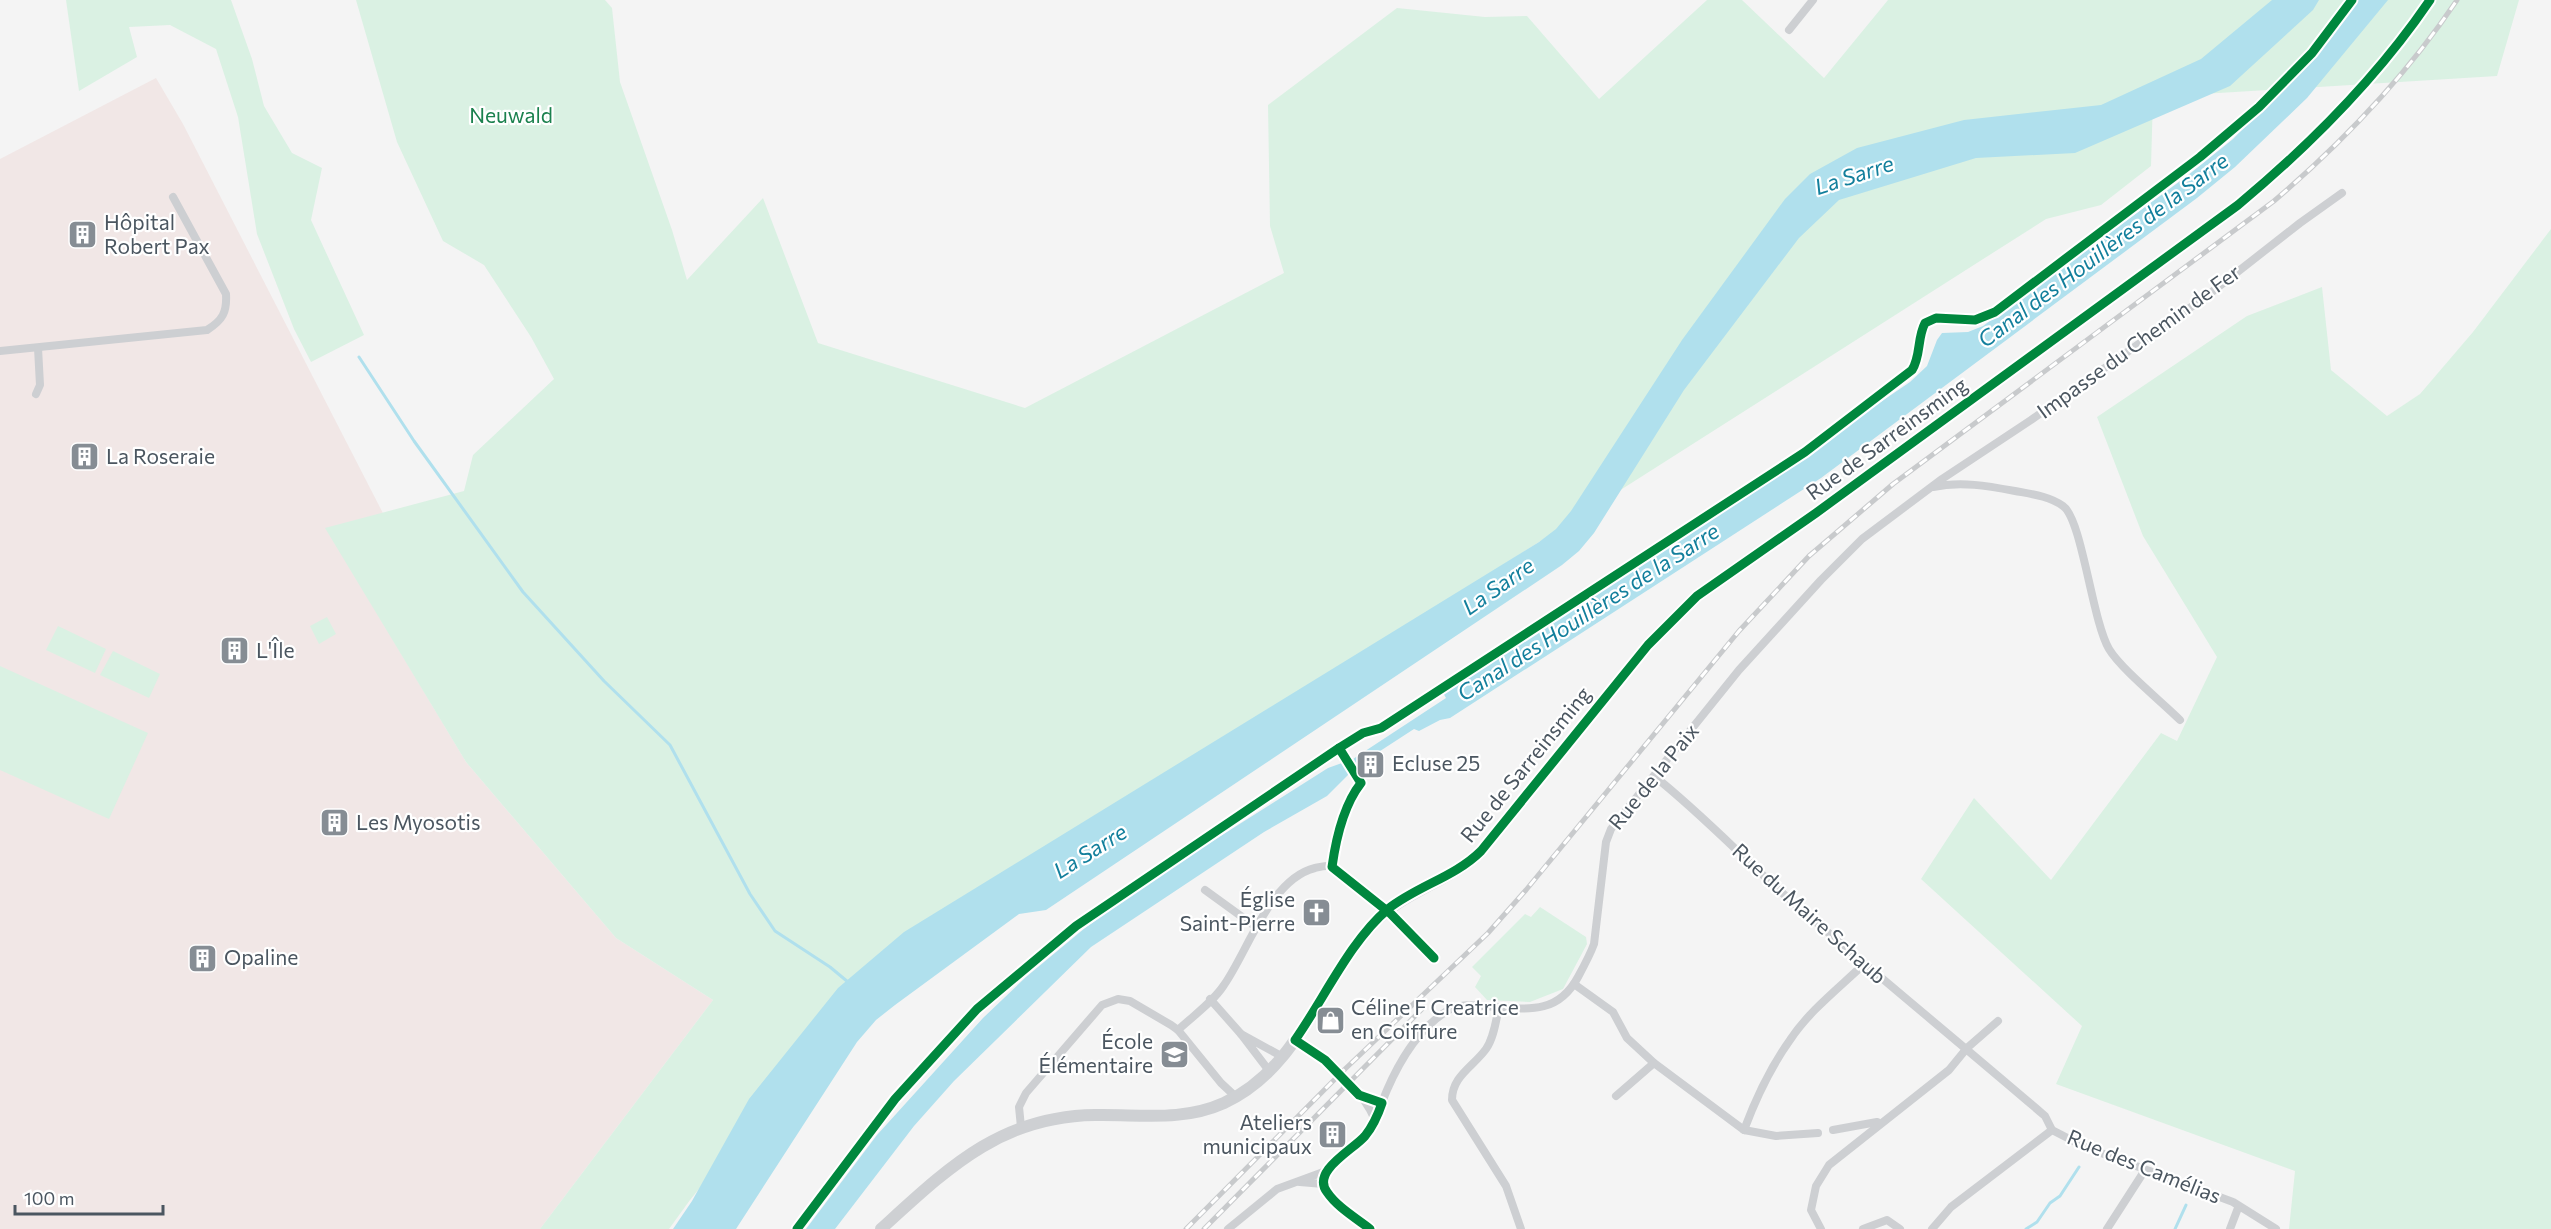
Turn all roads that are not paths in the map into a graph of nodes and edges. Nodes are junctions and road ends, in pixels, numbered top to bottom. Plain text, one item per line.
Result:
1 (1813, 0) edge
2 (2427, 4) edge
3 (1789, 30) dead end
4 (2342, 193) dead end
5 (173, 197) dead end
6 (38, 348) junction
7 (0, 351) edge
8 (36, 394) dead end
9 (1933, 487) junction
10 (2180, 720) dead end
11 (1341, 751) dead end
12 (1654, 776) junction
13 (1332, 867) junction
14 (1206, 890) dead end
15 (1387, 911) junction
16 (1256, 927) junction
17 (1434, 958) dead end
18 (1864, 964) junction
19 (1574, 984) junction
20 (1210, 999) junction
21 (1499, 1007) junction
22 (1998, 1021) dead end
23 (1178, 1030) junction
24 (1241, 1034) junction
25 (1295, 1040) junction
26 (1967, 1048) junction
27 (1283, 1057) junction
28 (1654, 1064) junction
29 (1269, 1072) junction
30 (1359, 1095) junction
31 (1616, 1096) dead end
32 (1236, 1097) junction
33 (1382, 1103) junction
34 (1375, 1120) junction
35 (1881, 1122) junction
36 (1021, 1127) junction
37 (1744, 1130) junction
38 (1833, 1130) dead end
39 (2052, 1130) junction
40 (1818, 1133) dead end
41 (2145, 1170) junction
42 (1326, 1171) junction
43 (1294, 1182) junction
44 (1323, 1184) junction
45 (2238, 1208) junction
46 (881, 1229) edge
47 (1228, 1229) edge
48 (1370, 1229) edge
49 (1521, 1229) edge
50 (1821, 1229) edge
51 (1863, 1229) edge
52 (1900, 1229) edge
53 (1932, 1229) edge
54 (2107, 1229) edge
55 (2230, 1229) edge
56 (2276, 1229) edge

1 - 3 street
2 - 15 street, Rue de Sarreinsming
4 - 9 street, Impasse du Chemin de Fer
5 - 6 street
6 - 7 street
6 - 8 street
9 - 10 street
9 - 12 street, Rue de la Paix
11 - 13 street
12 - 18 street, Rue du Maire Schaub
12 - 19 street, Rue de la Paix
13 - 15 street
13 - 16 street
14 - 16 street
15 - 17 street
15 - 25 street, Rue de Sarreinsming
16 - 20 street
18 - 26 street, Rue du Maire Schaub
18 - 37 street
19 - 21 street, Rue de la Paix
19 - 28 street
20 - 23 street
20 - 24 street
21 - 33 street, Rue de la Paix
21 - 49 street
22 - 26 street
23 - 32 street
23 - 36 street
24 - 27 street
24 - 29 street
25 - 27 street, Rue de Sarreinsming
25 - 30 street
26 - 35 street
26 - 39 street, Rue des Camélias
27 - 29 street, Rue de Sarreinsming
28 - 31 street
28 - 37 street
29 - 32 street, Rue de Sarreinsming
30 - 33 street
30 - 34 street
32 - 36 street, Rue de Sarreinsming
33 - 34 street, Rue de la Paix
34 - 42 street, Rue de la Paix
35 - 38 street
35 - 50 street
36 - 46 street, Rue de Sarreinsming
37 - 40 street
39 - 41 street, Rue des Camélias
39 - 53 street
41 - 45 street, Rue des Camélias
41 - 54 street
42 - 43 street
42 - 44 street
43 - 44 street
43 - 47 street
44 - 48 street
45 - 55 street
45 - 56 street, Rue des Camélias
51 - 52 street

